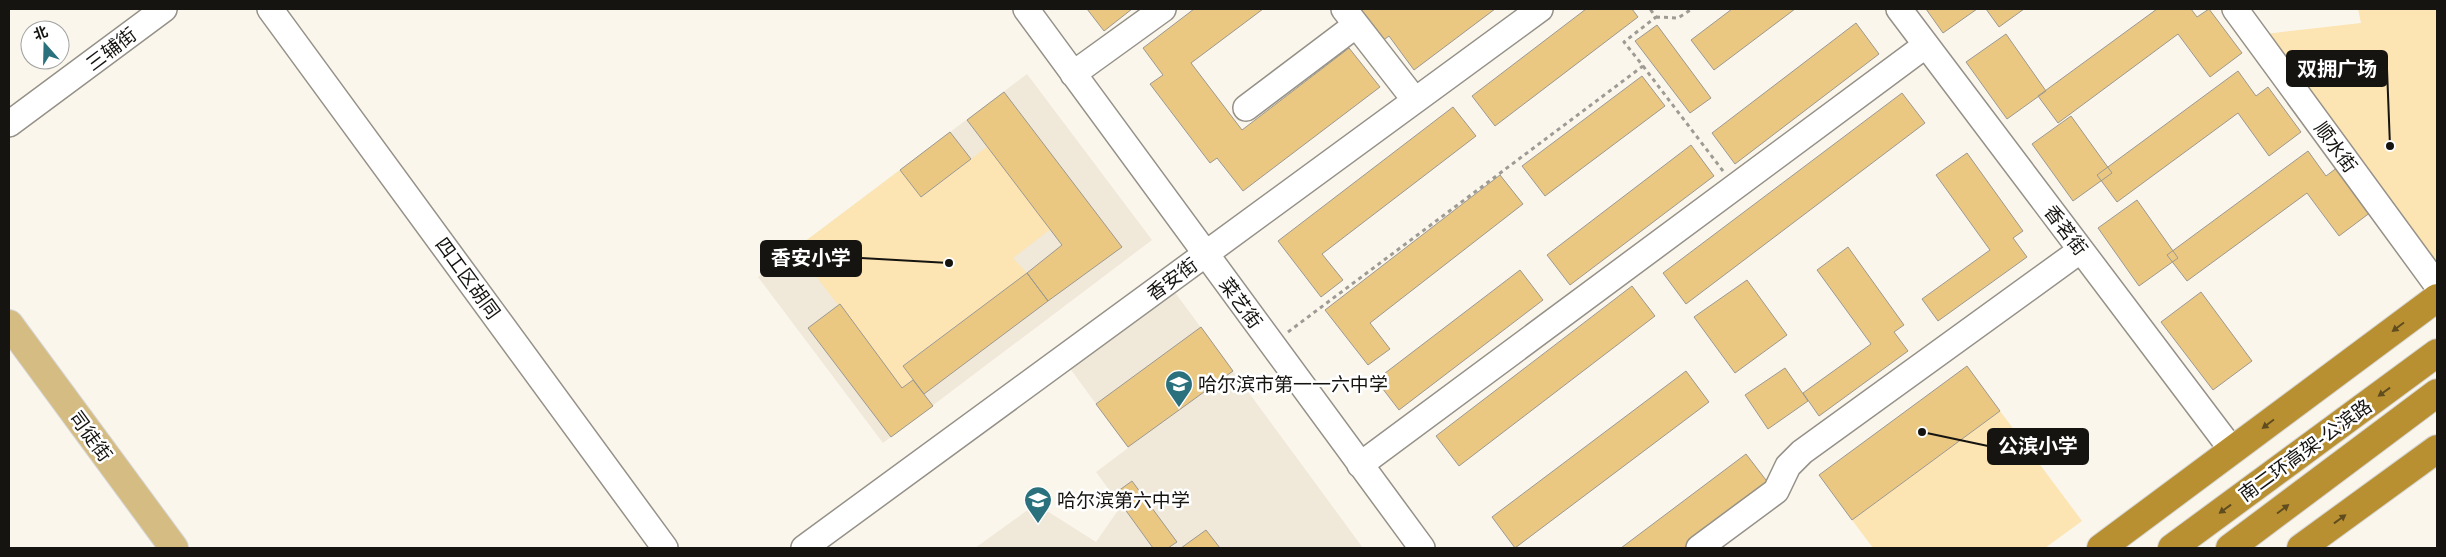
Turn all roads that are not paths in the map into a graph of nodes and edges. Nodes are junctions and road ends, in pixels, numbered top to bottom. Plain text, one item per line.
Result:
1 (164, 9) edge
2 (270, 9) edge
3 (1026, 9) edge
4 (1163, 9) edge
5 (1540, 9) edge
6 (1900, 9) edge
7 (2235, 9) edge
8 (1350, 17) edge
9 (1926, 45) junction
10 (1073, 74) junction
11 (1407, 90) dead end
12 (1246, 108) dead end
13 (9, 124) edge
14 (2081, 250) junction
15 (1206, 254) junction
16 (2437, 285) edge
17 (2437, 298) edge
18 (9, 324) edge
19 (2437, 352) edge
20 (2437, 393) edge
21 (2437, 449) edge
22 (2232, 450) junction
23 (1360, 465) junction
24 (174, 548) edge
25 (666, 548) edge
26 (804, 548) edge
27 (1422, 548) edge
28 (1699, 548) edge
29 (2101, 548) edge
30 (2130, 548) edge
31 (2172, 548) edge
32 (2230, 548) edge
33 (2301, 548) edge

1 - 13 street, 三辅街
2 - 25 street, 四工区胡同
3 - 10 street, 菜艺街
4 - 10 street
5 - 15 street, 香安街
6 - 9 street, 香茗街
7 - 16 street, 顺水街
8 - 11 street
8 - 12 street
9 - 14 street, 香茗街
9 - 23 street
10 - 15 street, 菜艺街
14 - 22 street, 香茗街
14 - 28 street
15 - 23 street, 菜艺街
15 - 26 street, 香安街
17 -> 22 highway
18 - 24 main road, 司徒街
19 -> 31 highway, 南二环高架-公滨路
32 -> 20 highway, 南二环高架-公滨路
33 -> 21 highway
22 - 29 highway
22 - 30 highway
23 - 27 street, 菜艺街

